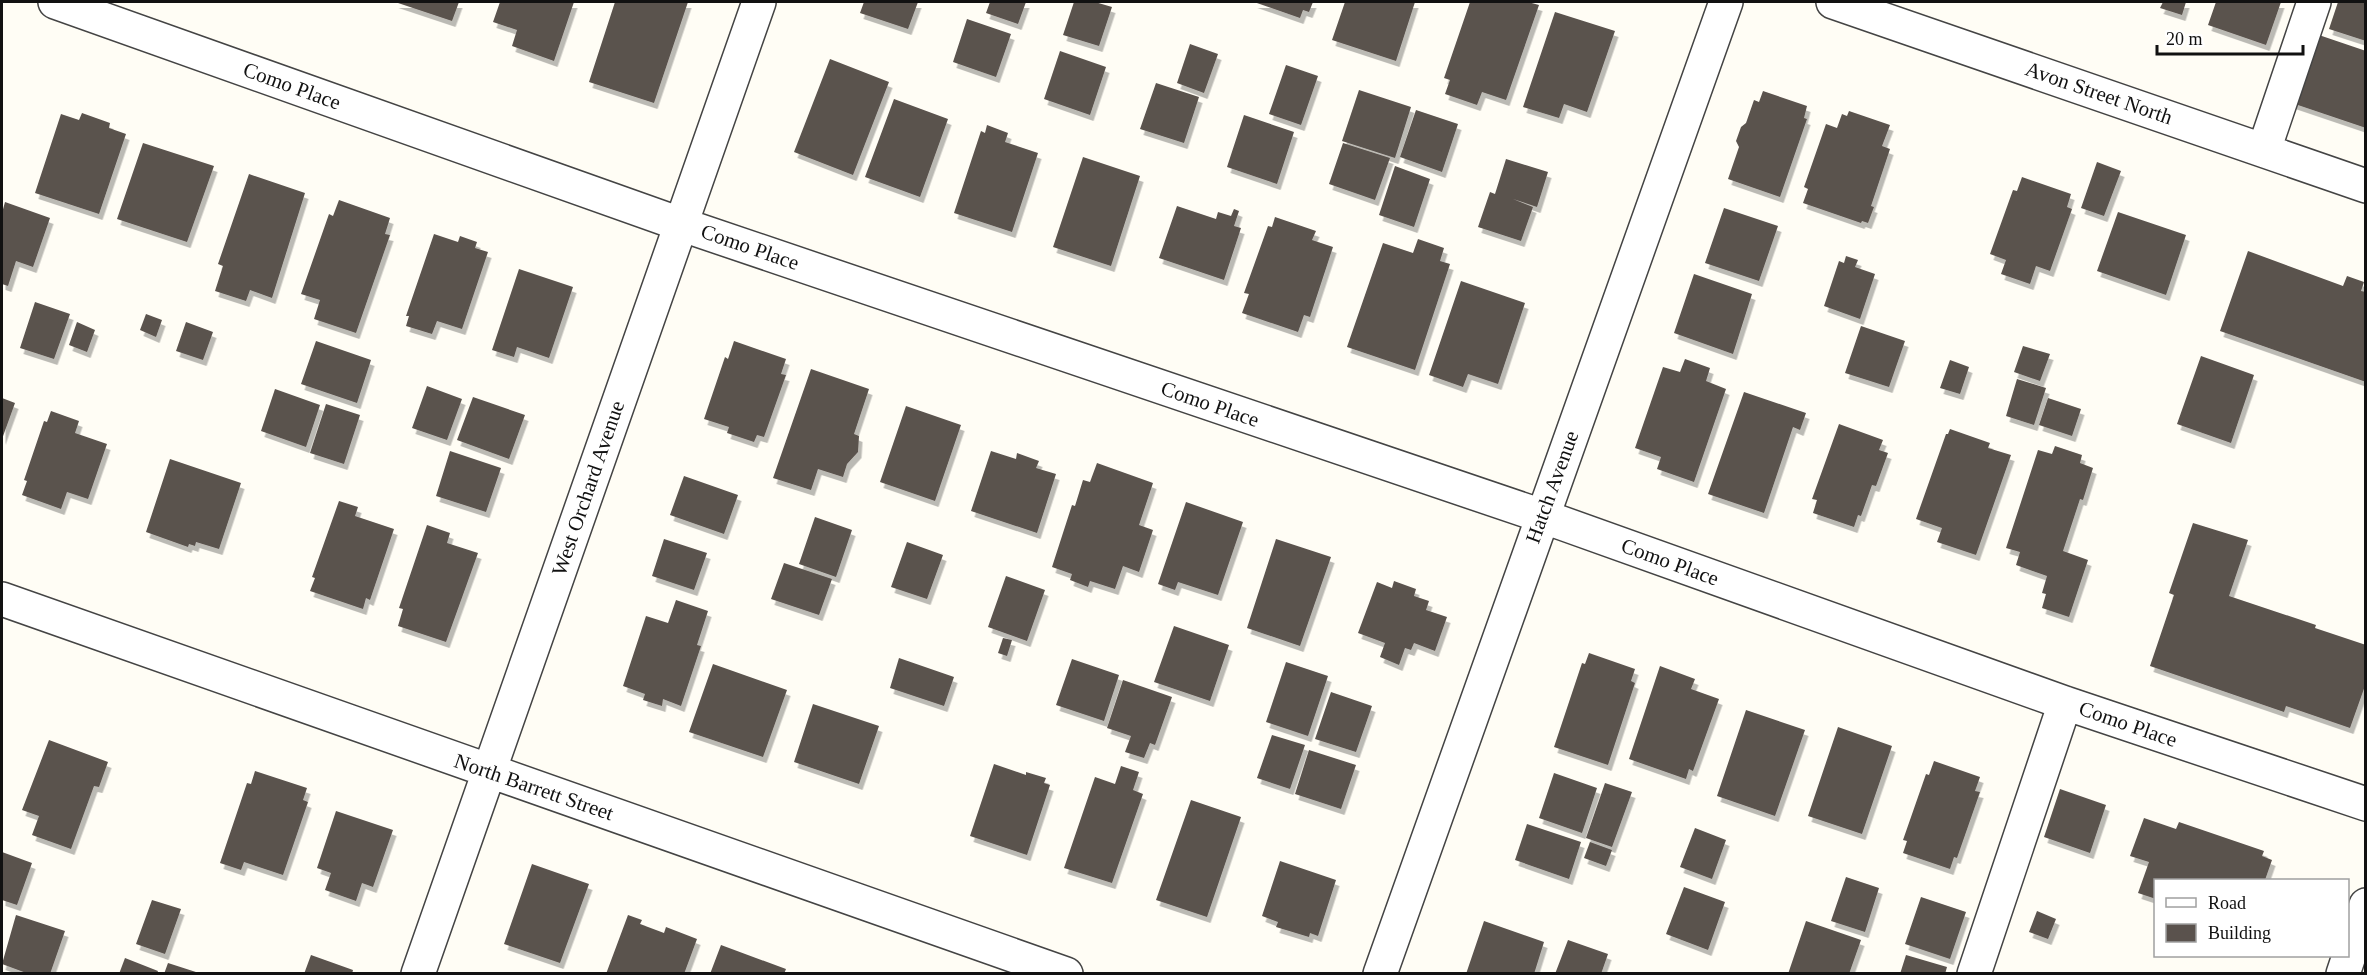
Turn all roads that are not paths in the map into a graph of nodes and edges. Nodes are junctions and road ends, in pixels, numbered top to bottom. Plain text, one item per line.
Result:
1 (55, 2) edge
2 (759, 2) edge
3 (1726, 2) edge
4 (1833, 2) edge
5 (2314, 2) edge
6 (2264, 150) junction
7 (2366, 186) edge
8 (680, 224) junction
9 (1542, 516) junction
10 (2, 600) edge
11 (2065, 703) junction
12 (490, 772) junction
13 (2366, 804) edge
14 (2366, 905) edge
15 (2349, 956) edge
16 (2349, 957) edge
17 (418, 974) edge
18 (1066, 974) edge
19 (1380, 974) edge
20 (1974, 974) edge
21 (2343, 974) edge

1 - 8 street, Como Place
2 - 8 street, West Orchard Avenue
3 - 9 street, Hatch Avenue
4 - 6 street, Avon Street North
5 - 6 street
6 - 7 street, Avon Street North
8 - 9 street, Como Place
8 - 12 street, West Orchard Avenue
9 - 11 street, Como Place
9 - 19 street, Hatch Avenue
10 - 12 street, North Barrett Street
11 - 13 street, Como Place
11 - 20 street
12 - 17 street, West Orchard Avenue
12 - 18 street, North Barrett Street
14 - 15 street
16 - 21 street

